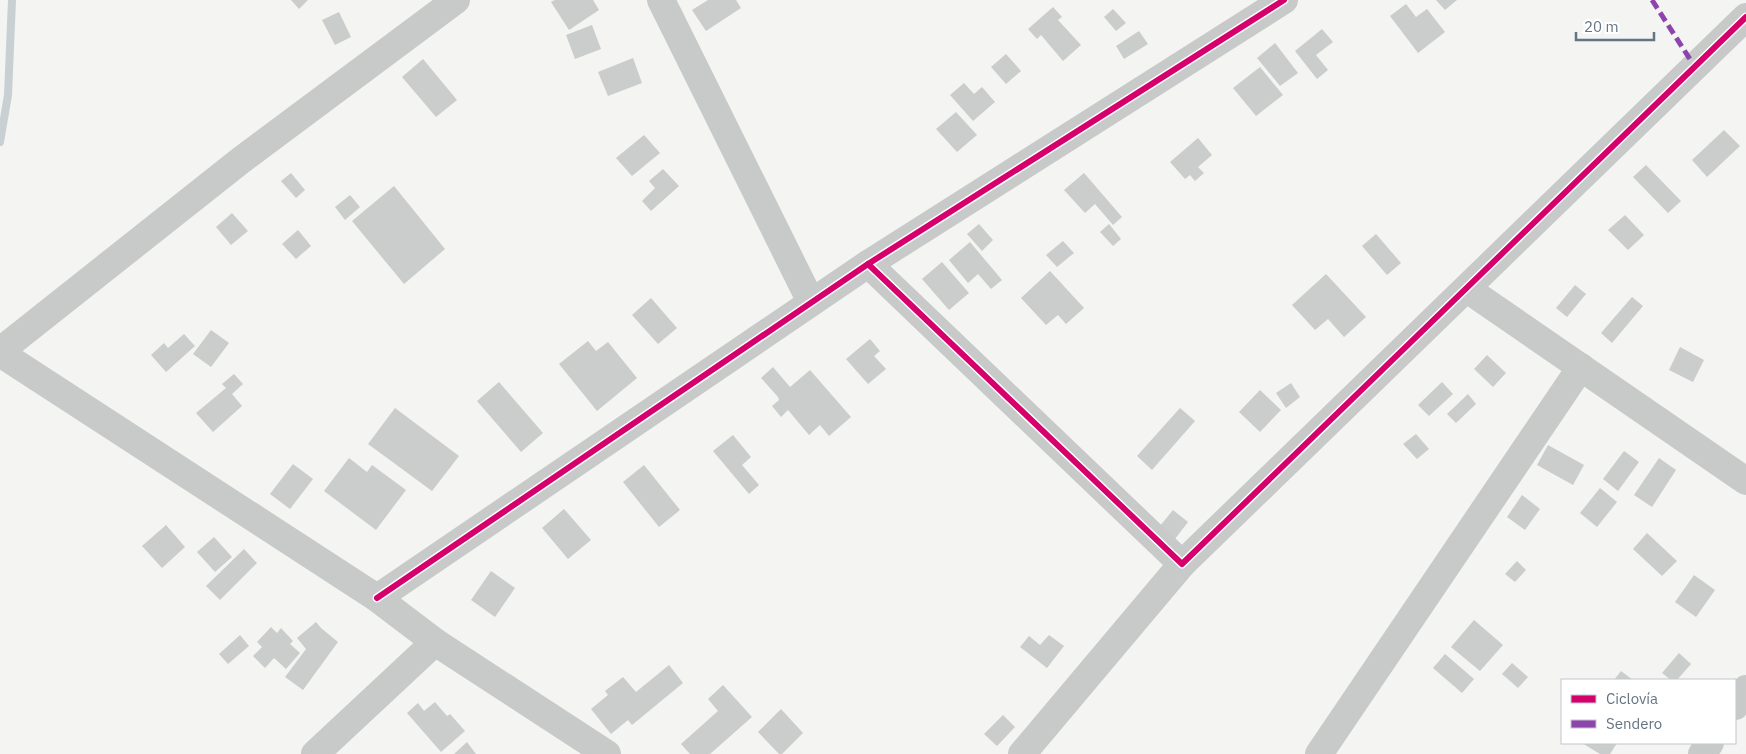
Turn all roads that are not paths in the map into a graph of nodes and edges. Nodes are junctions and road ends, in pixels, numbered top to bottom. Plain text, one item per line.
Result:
1 (456, 0) edge
2 (661, 0) edge
3 (1284, 0) edge
4 (1746, 17) edge
5 (868, 264) junction
6 (1467, 289) junction
7 (811, 302) junction
8 (0, 352) edge
9 (1581, 368) junction
10 (1746, 481) edge
11 (1182, 564) junction
12 (377, 598) junction
13 (435, 642) junction
14 (1746, 689) edge
15 (1736, 704) edge
16 (315, 754) edge
17 (607, 754) edge
18 (1022, 754) edge
19 (1319, 754) edge

1 - 8 street
2 - 7 street
3 - 5 street
4 - 6 street
5 - 7 street
5 - 11 street
6 - 9 street
6 - 11 street
7 - 12 street
8 - 12 street
9 - 10 street
9 - 19 street
11 - 18 street
12 - 13 street
13 - 16 street
13 - 17 street
14 - 15 street

